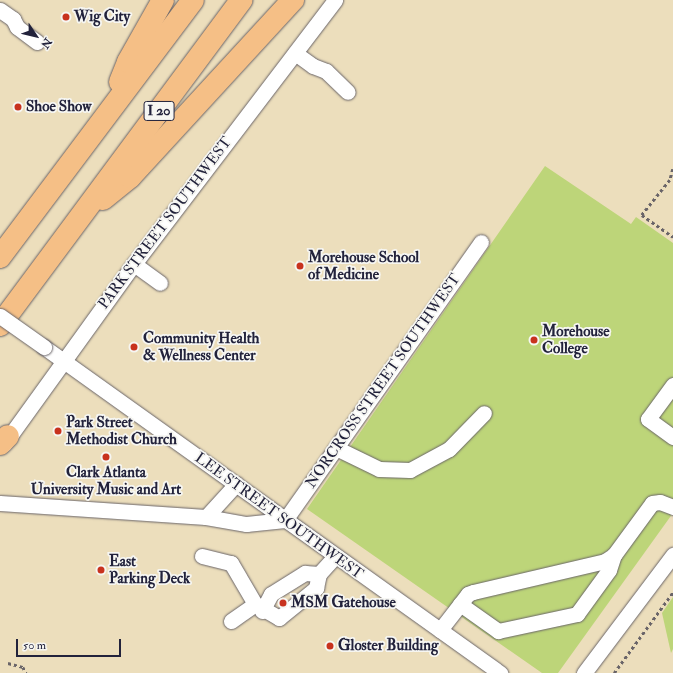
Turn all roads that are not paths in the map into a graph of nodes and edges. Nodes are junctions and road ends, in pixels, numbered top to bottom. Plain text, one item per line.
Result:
1 (163, 0) edge
2 (194, 0) edge
3 (241, 0) edge
4 (293, 0) edge
5 (335, 0) edge
6 (0, 10) edge
7 (37, 42) dead end
8 (294, 53) junction
9 (346, 91) dead end
10 (108, 112) junction
11 (76, 221) junction
12 (481, 242) dead end
13 (0, 257) edge
14 (134, 264) junction
15 (160, 283) dead end
16 (0, 316) edge
17 (0, 325) edge
18 (62, 361) junction
19 (673, 385) edge
20 (484, 413) dead end
21 (673, 437) edge
22 (3, 443) edge
23 (336, 448) junction
24 (236, 484) junction
25 (0, 503) edge
26 (673, 507) edge
27 (206, 517) junction
28 (285, 520) junction
29 (614, 555) junction
30 (673, 555) edge
31 (202, 556) dead end
32 (335, 556) junction
33 (319, 574) junction
34 (460, 604) junction
35 (259, 608) junction
36 (231, 621) dead end
37 (440, 630) junction
38 (500, 673) edge
39 (584, 673) edge

1 - 10 highway
2 - 10 highway, I 20
3 - 11 highway, I 20
4 - 11 highway
5 - 8 street, PARK STREET SOUTHWEST
6 - 7 street
8 - 9 street
8 - 14 street, PARK STREET SOUTHWEST
10 - 13 highway, I 20
11 - 17 highway, I 20
12 - 23 street, NORCROSS STREET SOUTHWEST
14 - 15 street
14 - 18 street, PARK STREET SOUTHWEST
16 - 18 street, LEE STREET SOUTHWEST, bridge
18 - 22 street, PARK STREET SOUTHWEST
18 - 24 street, LEE STREET SOUTHWEST
19 - 21 street
20 - 23 street
23 - 28 street, NORCROSS STREET SOUTHWEST
24 - 27 street
24 - 28 street, LEE STREET SOUTHWEST
25 - 27 street
26 - 29 street
27 - 28 street
28 - 32 street, LEE STREET SOUTHWEST
29 - 34 street
29 - 34 street
30 - 39 street
31 - 35 street
32 - 33 street
32 - 37 street, LEE STREET SOUTHWEST
33 - 35 street
33 - 35 street
34 - 37 street
35 - 36 street
37 - 38 street, LEE STREET SOUTHWEST

